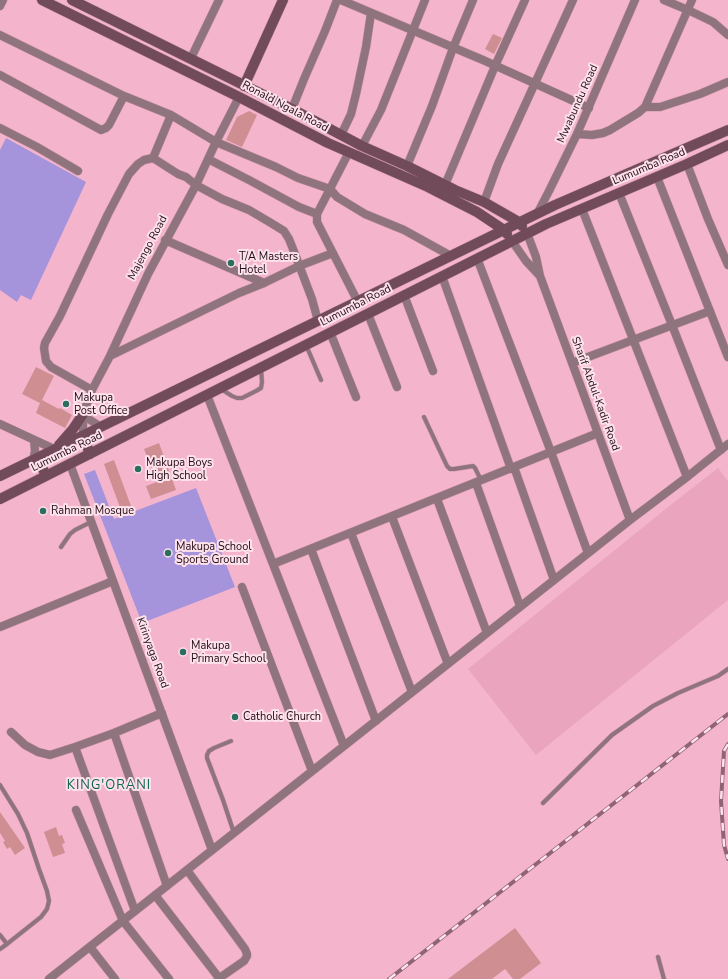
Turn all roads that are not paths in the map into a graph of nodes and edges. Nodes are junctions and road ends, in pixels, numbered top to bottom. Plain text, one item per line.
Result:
1 (4, 0) edge
2 (42, 0) edge
3 (72, 0) edge
4 (219, 0) edge
5 (283, 0) edge
6 (337, 0) edge
7 (341, 0) edge
8 (425, 0) edge
9 (473, 0) edge
10 (525, 0) edge
11 (573, 0) edge
12 (635, 0) edge
13 (664, 0) edge
14 (692, 0) edge
15 (0, 6) edge
16 (688, 10) junction
17 (371, 13) junction
18 (412, 30) junction
19 (728, 34) edge
20 (0, 35) edge
21 (453, 48) junction
22 (191, 58) junction
23 (495, 66) junction
24 (0, 75) edge
25 (728, 82) edge
26 (535, 84) junction
27 (244, 86) junction
28 (124, 96) junction
29 (239, 97) junction
30 (645, 107) junction
31 (589, 108) junction
32 (292, 109) junction
33 (171, 115) junction
34 (0, 128) edge
35 (728, 130) edge
36 (577, 134) junction
37 (341, 135) junction
38 (216, 142) junction
39 (362, 146) junction
40 (727, 148) edge
41 (349, 152) junction
42 (152, 158) junction
43 (208, 159) junction
44 (687, 164) junction
45 (407, 166) junction
46 (78, 171) dead end
47 (657, 177) junction
48 (196, 185) junction
49 (445, 185) junction
50 (330, 189) junction
51 (619, 193) junction
52 (484, 202) junction
53 (582, 209) junction
54 (317, 214) junction
55 (537, 214) junction
56 (519, 222) junction
57 (504, 230) junction
58 (527, 233) junction
59 (165, 240) junction
60 (512, 241) junction
61 (333, 253) junction
62 (451, 256) junction
63 (477, 258) junction
64 (728, 265) edge
65 (299, 266) junction
66 (442, 276) junction
67 (540, 276) junction
68 (264, 283) junction
69 (404, 295) junction
70 (358, 302) junction
71 (710, 311) junction
72 (368, 314) junction
73 (318, 321) junction
74 (672, 325) junction
75 (330, 332) junction
76 (634, 340) junction
77 (306, 344) junction
78 (110, 356) junction
79 (728, 357) edge
80 (572, 363) junction
81 (261, 367) junction
82 (433, 371) dead end
83 (321, 380) dead end
84 (397, 387) dead end
85 (220, 388) junction
86 (92, 390) junction
87 (207, 395) junction
88 (356, 397) dead end
89 (83, 414) junction
90 (424, 417) dead end
91 (0, 424) edge
92 (101, 428) junction
93 (598, 434) junction
94 (83, 436) junction
95 (34, 440) junction
96 (728, 444) edge
97 (55, 449) junction
98 (720, 450) junction
99 (551, 452) junction
100 (90, 454) junction
101 (36, 459) junction
102 (70, 464) junction
103 (512, 468) junction
104 (0, 476) edge
105 (46, 476) junction
106 (687, 476) junction
107 (478, 482) junction
108 (0, 499) edge
109 (437, 499) junction
110 (392, 516) junction
111 (630, 520) junction
112 (91, 522) junction
113 (351, 533) junction
114 (61, 547) dead end
115 (311, 549) junction
116 (588, 553) junction
117 (273, 564) junction
118 (554, 580) junction
119 (113, 581) junction
120 (242, 587) dead end
121 (520, 606) junction
122 (0, 626) edge
123 (487, 633) junction
124 (448, 664) junction
125 (728, 669) edge
126 (412, 692) junction
127 (162, 713) junction
128 (376, 721) junction
129 (11, 732) dead end
130 (114, 733) junction
131 (231, 741) dead end
132 (344, 746) junction
133 (75, 747) junction
134 (312, 771) junction
135 (0, 785) edge
136 (543, 803) dead end
137 (76, 810) dead end
138 (234, 833) junction
139 (212, 850) junction
140 (187, 870) junction
141 (167, 886) junction
142 (155, 895) junction
143 (135, 911) junction
144 (123, 921) junction
145 (0, 935) edge
146 (7, 944) junction
147 (90, 947) junction
148 (0, 949) edge
149 (658, 957) dead end
150 (49, 979) edge
151 (115, 979) edge
152 (168, 979) edge
153 (218, 979) edge
154 (664, 979) edge

1 - 15 street
2 - 29 main road, Ronald Ngala Road
3 - 22 main road, Ronald Ngala Road
4 - 22 street
5 - 27 main road
6 - 32 street
7 - 17 street
8 - 18 street
9 - 21 street
10 - 23 street
11 - 26 street
12 - 31 street, Mwabundu Road
13 - 16 street
14 - 16 street
16 - 19 street
16 - 30 street
17 - 18 street
17 - 37 street
18 - 21 street
18 - 39 street
20 - 28 street
21 - 23 street
21 - 45 street
22 - 27 main road, Ronald Ngala Road
23 - 26 street
23 - 49 street
24 - 28 street
25 - 30 street
26 - 31 street
26 - 52 street
27 - 32 main road, Ronald Ngala Road
28 - 33 street
29 - 38 street, Majengo Road
29 - 41 main road, Ronald Ngala Road
30 - 36 street
31 - 36 street, Mwabundu Road
32 - 37 main road, Ronald Ngala Road
33 - 38 street
33 - 42 street
34 - 46 street
35 - 55 main road, Lumumba Road
36 - 55 street, Mwabundu Road
37 - 39 main road, Ronald Ngala Road
38 - 43 street, Majengo Road
38 - 50 street
39 - 45 main road, Ronald Ngala Road
40 - 44 main road, Lumumba Road
41 - 50 street
41 - 57 main road, Ronald Ngala Road
42 - 48 street
42 - 86 street
43 - 48 street, Majengo Road
43 - 54 street
44 - 47 main road, Lumumba Road
44 - 64 street
45 - 49 main road, Ronald Ngala Road
47 - 51 main road, Lumumba Road
47 - 71 street
48 - 59 street, Majengo Road
48 - 65 street
49 - 52 main road, Ronald Ngala Road
50 - 54 street
50 - 62 street
51 - 53 main road, Lumumba Road
51 - 74 street
52 - 56 main road, Ronald Ngala Road
53 - 58 main road, Lumumba Road
53 - 76 street
54 - 61 street
55 - 56 main road, Lumumba Road
56 - 57 main road, Lumumba Road
56 - 58 main road, Ronald Ngala Road
57 - 60 main road, Ronald Ngala Road
57 - 62 main road, Lumumba Road
58 - 60 main road, Lumumba Road
58 - 67 street, Sharif Abdul-Kadir Road
59 - 68 street
59 - 78 street, Majengo Road
60 - 63 main road, Lumumba Road
60 - 67 street, Sharif Abdul-Kadir Road
61 - 65 street
61 - 70 street
62 - 70 main road, Lumumba Road
63 - 66 main road, Lumumba Road
63 - 99 street
65 - 68 street
65 - 73 street
66 - 69 main road, Lumumba Road
66 - 103 street
67 - 80 street, Sharif Abdul-Kadir Road
68 - 78 street
69 - 72 main road, Lumumba Road
69 - 82 street
70 - 73 main road, Lumumba Road
71 - 74 street
71 - 79 street
72 - 75 main road, Lumumba Road
72 - 84 street
73 - 92 main road, Lumumba Road
74 - 76 street
74 - 98 street
75 - 77 main road, Lumumba Road
75 - 88 street
76 - 80 street
76 - 106 street
77 - 81 main road, Lumumba Road
77 - 83 lane
78 - 86 street, Majengo Road
80 - 93 street, Sharif Abdul-Kadir Road
81 - 85 main road, Lumumba Road
81 - 85 lane
85 - 87 main road, Lumumba Road
86 - 89 street, Majengo Road
87 - 100 main road, Lumumba Road
87 - 117 street
89 - 92 street
89 - 94 street, Majengo Road
89 - 97 main road
90 - 107 lane
91 - 95 street
92 - 94 main road, Lumumba Road
93 - 99 street
93 - 111 street, Sharif Abdul-Kadir Road
94 - 97 main road, Lumumba Road
94 - 100 main road
95 - 97 street
95 - 101 street
96 - 98 street
97 - 101 main road, Lumumba Road
98 - 106 street
99 - 103 street
99 - 116 street
100 - 102 main road, Lumumba Road
101 - 104 main road, Lumumba Road
101 - 105 main road
102 - 105 main road, Lumumba Road
102 - 112 street, Kirinyaga Road
103 - 107 street
103 - 118 street
105 - 108 main road, Lumumba Road
106 - 111 street
107 - 109 street
107 - 121 street
109 - 110 street
109 - 123 street
110 - 113 street
110 - 124 street
111 - 116 street
112 - 114 lane
112 - 119 street, Kirinyaga Road
113 - 115 street
113 - 126 street
115 - 117 street
115 - 128 street
116 - 118 street
117 - 132 street
118 - 121 street
119 - 122 street
119 - 127 street, Kirinyaga Road
120 - 134 street
121 - 123 street
123 - 124 street
124 - 126 street
125 - 136 lane
126 - 128 street
127 - 130 street
127 - 139 street, Kirinyaga Road
128 - 132 street
129 - 133 street
130 - 133 street
130 - 141 street
131 - 138 lane
132 - 134 street
133 - 143 street
134 - 138 street
135 - 146 lane
137 - 144 street
138 - 139 street
139 - 140 street
140 - 141 street
140 - 153 street
141 - 142 street
142 - 143 street
142 - 153 street
143 - 144 street
144 - 147 street
144 - 152 street
145 - 146 lane
146 - 148 lane
147 - 150 street
147 - 151 street
149 - 154 lane

